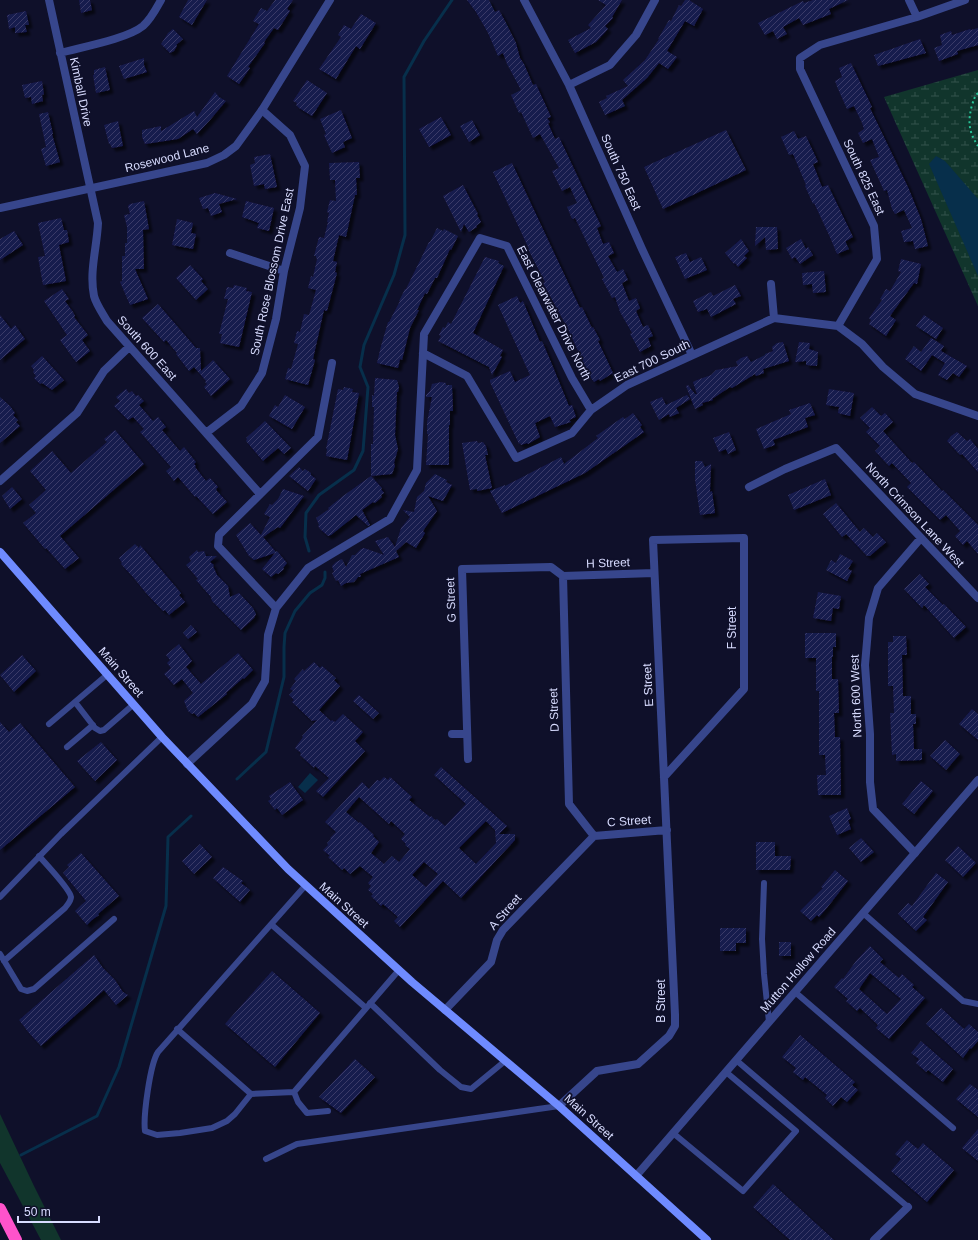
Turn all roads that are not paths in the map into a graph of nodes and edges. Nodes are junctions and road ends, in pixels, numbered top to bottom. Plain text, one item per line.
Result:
1 (49, 0) edge
2 (161, 0) edge
3 (330, 0) edge
4 (524, 0) edge
5 (655, 0) edge
6 (909, 0) edge
7 (965, 0) edge
8 (917, 17) junction
9 (60, 53) junction
10 (568, 85) junction
11 (262, 110) junction
12 (90, 189) junction
13 (0, 208) edge
14 (230, 253) dead end
15 (284, 271) junction
16 (771, 284) dead end
17 (774, 318) junction
18 (838, 326) junction
19 (129, 347) junction
20 (423, 353) junction
21 (692, 355) junction
22 (332, 363) dead end
23 (591, 410) junction
24 (978, 416) edge
25 (206, 433) junction
26 (0, 481) edge
27 (749, 487) dead end
28 (260, 494) junction
29 (921, 538) junction
30 (653, 540) joint
31 (0, 552) edge
32 (654, 573) junction
33 (563, 576) junction
34 (978, 598) edge
35 (276, 608) junction
36 (108, 674) junction
37 (75, 702) junction
38 (134, 704) junction
39 (50, 724) dead end
40 (93, 725) junction
41 (452, 734) dead end
42 (467, 734) junction
43 (162, 737) junction
44 (67, 748) dead end
45 (468, 759) dead end
46 (187, 764) junction
47 (664, 777) junction
48 (978, 780) edge
49 (667, 830) junction
50 (594, 836) junction
51 (915, 853) junction
52 (39, 856) junction
53 (764, 883) dead end
54 (305, 886) junction
55 (0, 897) edge
56 (863, 913) junction
57 (114, 919) dead end
58 (272, 925) junction
59 (0, 954) edge
60 (4, 960) junction
61 (399, 970) junction
62 (795, 992) junction
63 (978, 1004) edge
64 (368, 1006) junction
65 (445, 1010) junction
66 (769, 1022) junction
67 (177, 1029) junction
68 (736, 1060) junction
69 (505, 1061) junction
70 (726, 1072) junction
71 (294, 1092) junction
72 (251, 1094) junction
73 (559, 1106) junction
74 (328, 1111) dead end
75 (953, 1128) dead end
76 (673, 1133) junction
77 (266, 1159) dead end
78 (636, 1176) junction
79 (908, 1207) joint
80 (0, 1209) edge
81 (16, 1240) edge
82 (707, 1240) edge
83 (874, 1240) edge

1 - 9 street, Kimball Drive
2 - 9 street
3 - 11 street, Rosewood Lane
4 - 10 street, South 750 East
5 - 10 street
6 - 8 street
7 - 8 street
8 - 18 street, South 825 East
9 - 12 street, Kimball Drive
10 - 21 street, South 750 East
11 - 12 street, Rosewood Lane
11 - 15 street, South Rose Blossom Drive East
12 - 13 street, Rosewood Lane
12 - 19 street, South 600 East
14 - 15 street
15 - 25 street, South Rose Blossom Drive East
16 - 17 street
17 - 18 street
17 - 21 street, East 700 South
18 - 24 street
19 - 25 street, South 600 East
19 - 26 street
20 - 23 street, East 700 South
20 - 23 street, East Clearwater Drive North
20 - 35 street, East Clearwater Drive North
21 - 23 street, East 700 South
22 - 28 street
25 - 28 street, South 600 East
27 - 29 street, North Crimson Lane West
28 - 35 street
29 - 34 street, North Crimson Lane West
29 - 51 street, North 600 West
30 - 32 street, E Street
30 - 47 street, F Street
31 - 36 main road, Main Street
32 - 33 street, H Street
32 - 47 street, E Street
33 - 42 street, G Street
33 - 50 street, D Street
35 - 46 street
36 - 37 lane
36 - 38 main road, Main Street
37 - 39 lane
37 - 40 lane
38 - 40 lane
38 - 43 main road, Main Street
40 - 44 lane
41 - 42 street
42 - 45 street, G Street
43 - 46 main road, Main Street
43 - 52 lane
46 - 54 main road, Main Street
47 - 49 street, E Street
48 - 51 street, Mutton Hollow Road
49 - 50 street, C Street
49 - 73 street, B Street
50 - 65 street, A Street
51 - 56 street, Mutton Hollow Road
52 - 55 lane
52 - 60 lane
53 - 66 lane
54 - 58 lane
54 - 61 main road, Main Street
56 - 62 street, Mutton Hollow Road
56 - 63 lane
57 - 60 lane
58 - 64 lane
58 - 67 lane
59 - 60 lane
61 - 64 lane
61 - 65 main road, Main Street
62 - 66 street, Mutton Hollow Road
62 - 75 lane
64 - 69 lane
64 - 71 lane
65 - 69 main road, Main Street
66 - 68 street, Mutton Hollow Road
67 - 72 lane
67 - 72 lane
68 - 70 street, Mutton Hollow Road
68 - 79 lane
69 - 73 main road, Main Street
70 - 76 street, Mutton Hollow Road
70 - 76 lane
71 - 72 lane
71 - 74 lane
73 - 77 lane
73 - 78 main road, Main Street
76 - 78 street, Mutton Hollow Road
78 - 82 main road, Main Street
79 - 83 street
80 - 81 highway

